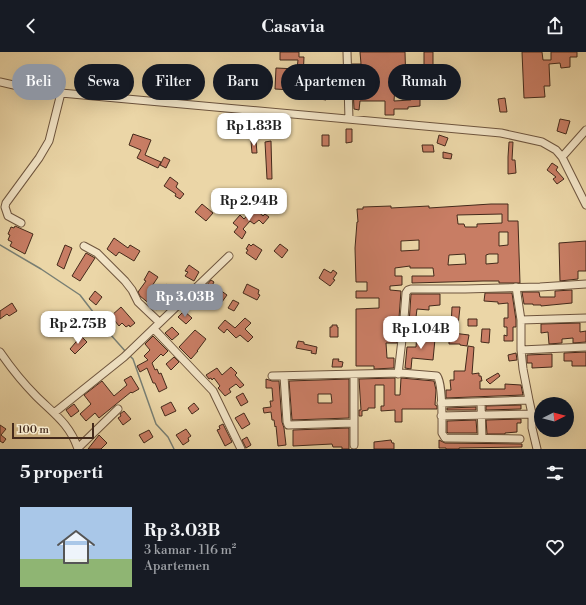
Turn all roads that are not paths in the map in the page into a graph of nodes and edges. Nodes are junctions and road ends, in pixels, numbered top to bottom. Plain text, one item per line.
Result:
1 (347, 52) edge
2 (0, 82) edge
3 (12, 85) edge
4 (66, 92) edge
5 (60, 100) edge
6 (349, 119) junction
7 (586, 130) edge
8 (562, 157) junction
9 (586, 205) edge
10 (21, 222) dead end
11 (84, 246) dead end
12 (229, 256) dead end
13 (586, 284) edge
14 (516, 287) junction
15 (586, 318) edge
16 (521, 320) junction
17 (157, 326) junction
18 (586, 347) edge
19 (522, 350) junction
20 (0, 352) edge
21 (398, 374) junction
22 (354, 375) junction
23 (272, 376) dead end
24 (284, 376) junction
25 (529, 400) junction
26 (441, 403) junction
27 (481, 403) junction
28 (118, 409) dead end
29 (54, 412) junction
30 (532, 414) junction
31 (481, 415) junction
32 (442, 416) junction
33 (354, 423) junction
34 (482, 438) junction
35 (520, 439) dead end
36 (354, 445) dead end
37 (78, 448) edge
38 (241, 449) edge
39 (537, 449) edge

1 - 6 street
2 - 3 street
4 - 6 street
5 - 10 street
6 - 8 street
7 - 8 street
8 - 9 street
11 - 17 street
12 - 17 street
13 - 14 street
14 - 16 street
14 - 21 street
15 - 16 street
16 - 19 street
17 - 29 street
17 - 38 street
18 - 19 street
19 - 25 street
20 - 29 street
21 - 22 street
21 - 26 street
22 - 24 street
22 - 33 street
23 - 24 street
24 - 33 street
25 - 27 street
25 - 30 street
26 - 27 street
26 - 32 street
27 - 31 street
28 - 37 street
29 - 37 street
30 - 31 street
30 - 39 street
31 - 32 street
31 - 34 street
32 - 34 street
33 - 36 street
34 - 35 street

